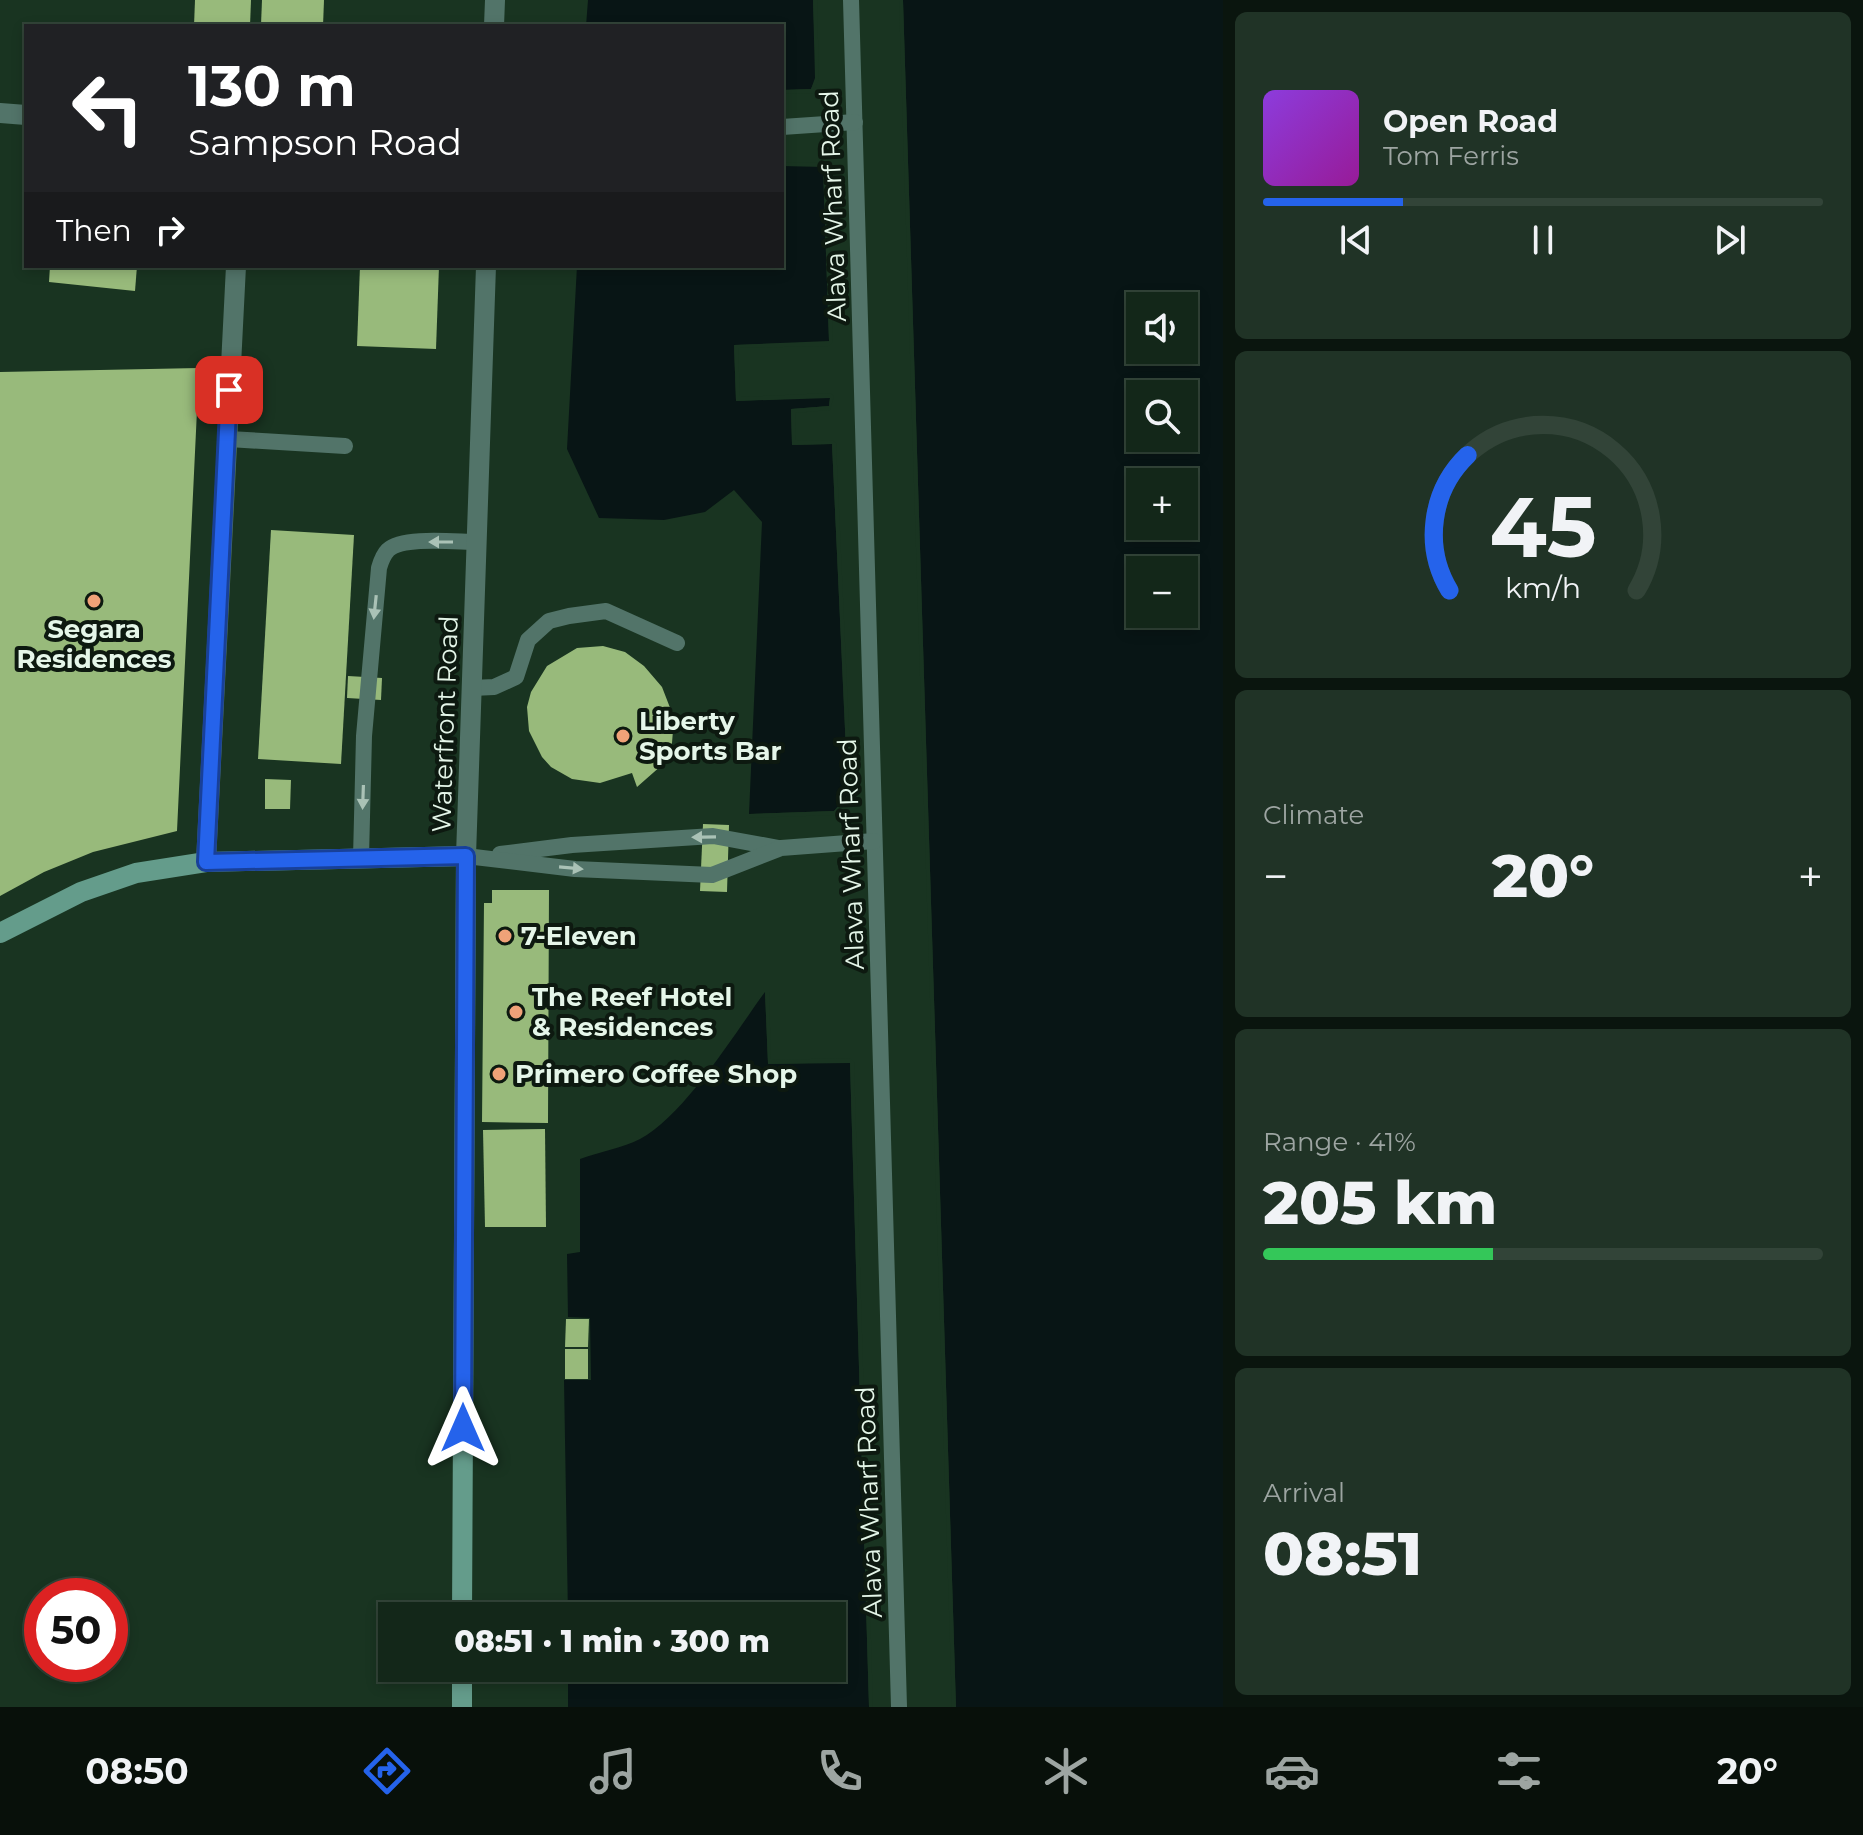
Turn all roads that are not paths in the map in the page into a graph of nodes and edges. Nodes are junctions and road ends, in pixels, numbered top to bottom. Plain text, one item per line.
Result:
1 (495, 0) edge
2 (851, 0) edge
3 (494, 24) edge
4 (0, 113) edge
5 (24, 115) edge
6 (855, 122) junction
7 (784, 127) edge
8 (236, 268) edge
9 (486, 268) edge
10 (229, 439) junction
11 (345, 446) dead end
12 (477, 542) junction
13 (677, 643) dead end
14 (472, 688) junction
15 (874, 841) junction
16 (781, 848) junction
17 (469, 857) junction
18 (361, 858) junction
19 (206, 862) junction
20 (0, 933) edge
21 (462, 1602) edge
22 (462, 1682) edge
23 (462, 1707) edge
24 (899, 1707) edge

1 - 3 street
2 - 6 lane, Alava Wharf Road
4 - 5 street
6 - 7 lane
6 - 15 lane, Alava Wharf Road
8 - 10 street
9 - 12 street, Waterfront Road
10 - 11 lane
10 - 19 street
12 - 14 street, Waterfront Road
12 -> 18 lane
13 - 14 lane
14 - 17 street, Waterfront Road
15 - 16 lane
15 - 24 lane, Alava Wharf Road
16 -> 17 lane
17 -> 16 lane
17 - 18 main road
17 - 21 main road, Waterfront Road
18 - 19 main road
19 - 20 main road
22 - 23 main road

